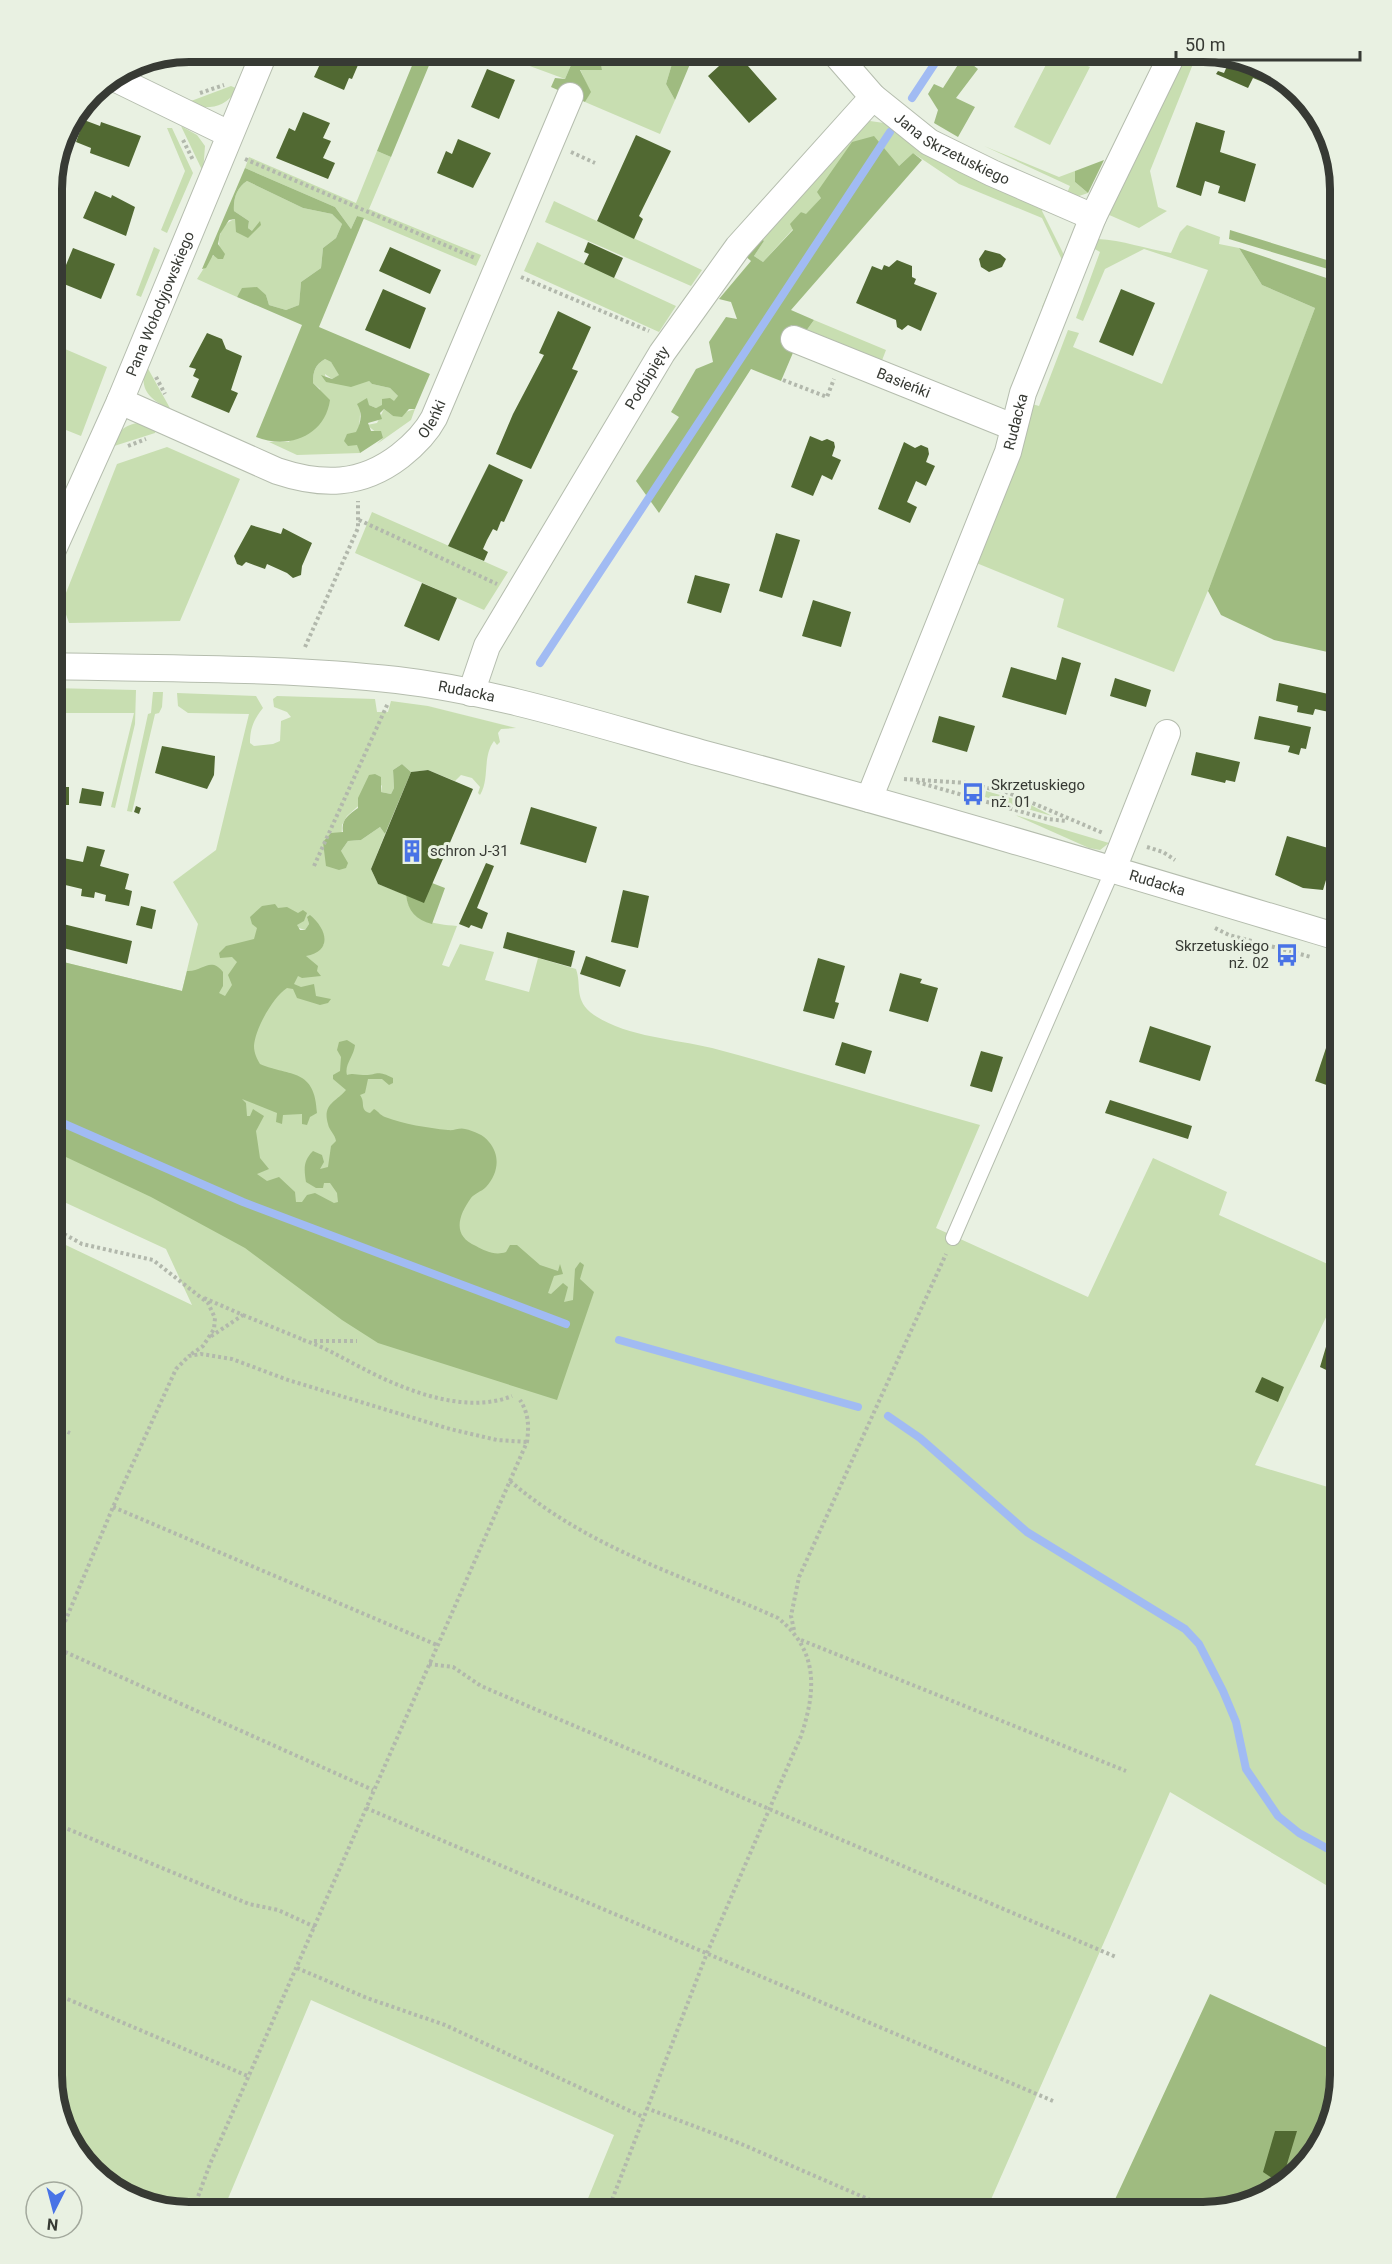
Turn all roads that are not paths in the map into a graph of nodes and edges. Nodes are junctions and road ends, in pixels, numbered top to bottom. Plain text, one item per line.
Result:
1 (261, 62) edge
2 (843, 62) edge
3 (1169, 62) edge
4 (120, 82) edge
5 (570, 96) dead end
6 (873, 97) junction
7 (233, 145) junction
8 (1093, 217) junction
9 (794, 339) dead end
10 (120, 400) junction
11 (1013, 427) junction
12 (62, 529) edge
13 (62, 666) edge
14 (471, 693) junction
15 (1167, 732) dead end
16 (868, 799) junction
17 (1113, 869) junction
18 (1330, 935) edge
19 (953, 1238) road end

1 - 7 street, Pana Wołodyjowskiego
2 - 6 street, Jana Skrzetuskiego
3 - 8 street, Rudacka
4 - 7 street
5 - 10 street, Oleńki
6 - 8 street, Jana Skrzetuskiego
6 - 14 street, Podbipięty
7 - 10 street, Pana Wołodyjowskiego
8 - 11 street, Rudacka
9 - 11 street, Basieńki
10 - 12 street, Pana Wołodyjowskiego
11 - 16 street, Rudacka
13 - 14 street, Rudacka
14 - 16 street, Rudacka
15 - 17 street
16 - 17 street, Rudacka
17 - 18 street, Rudacka
17 - 19 lane

